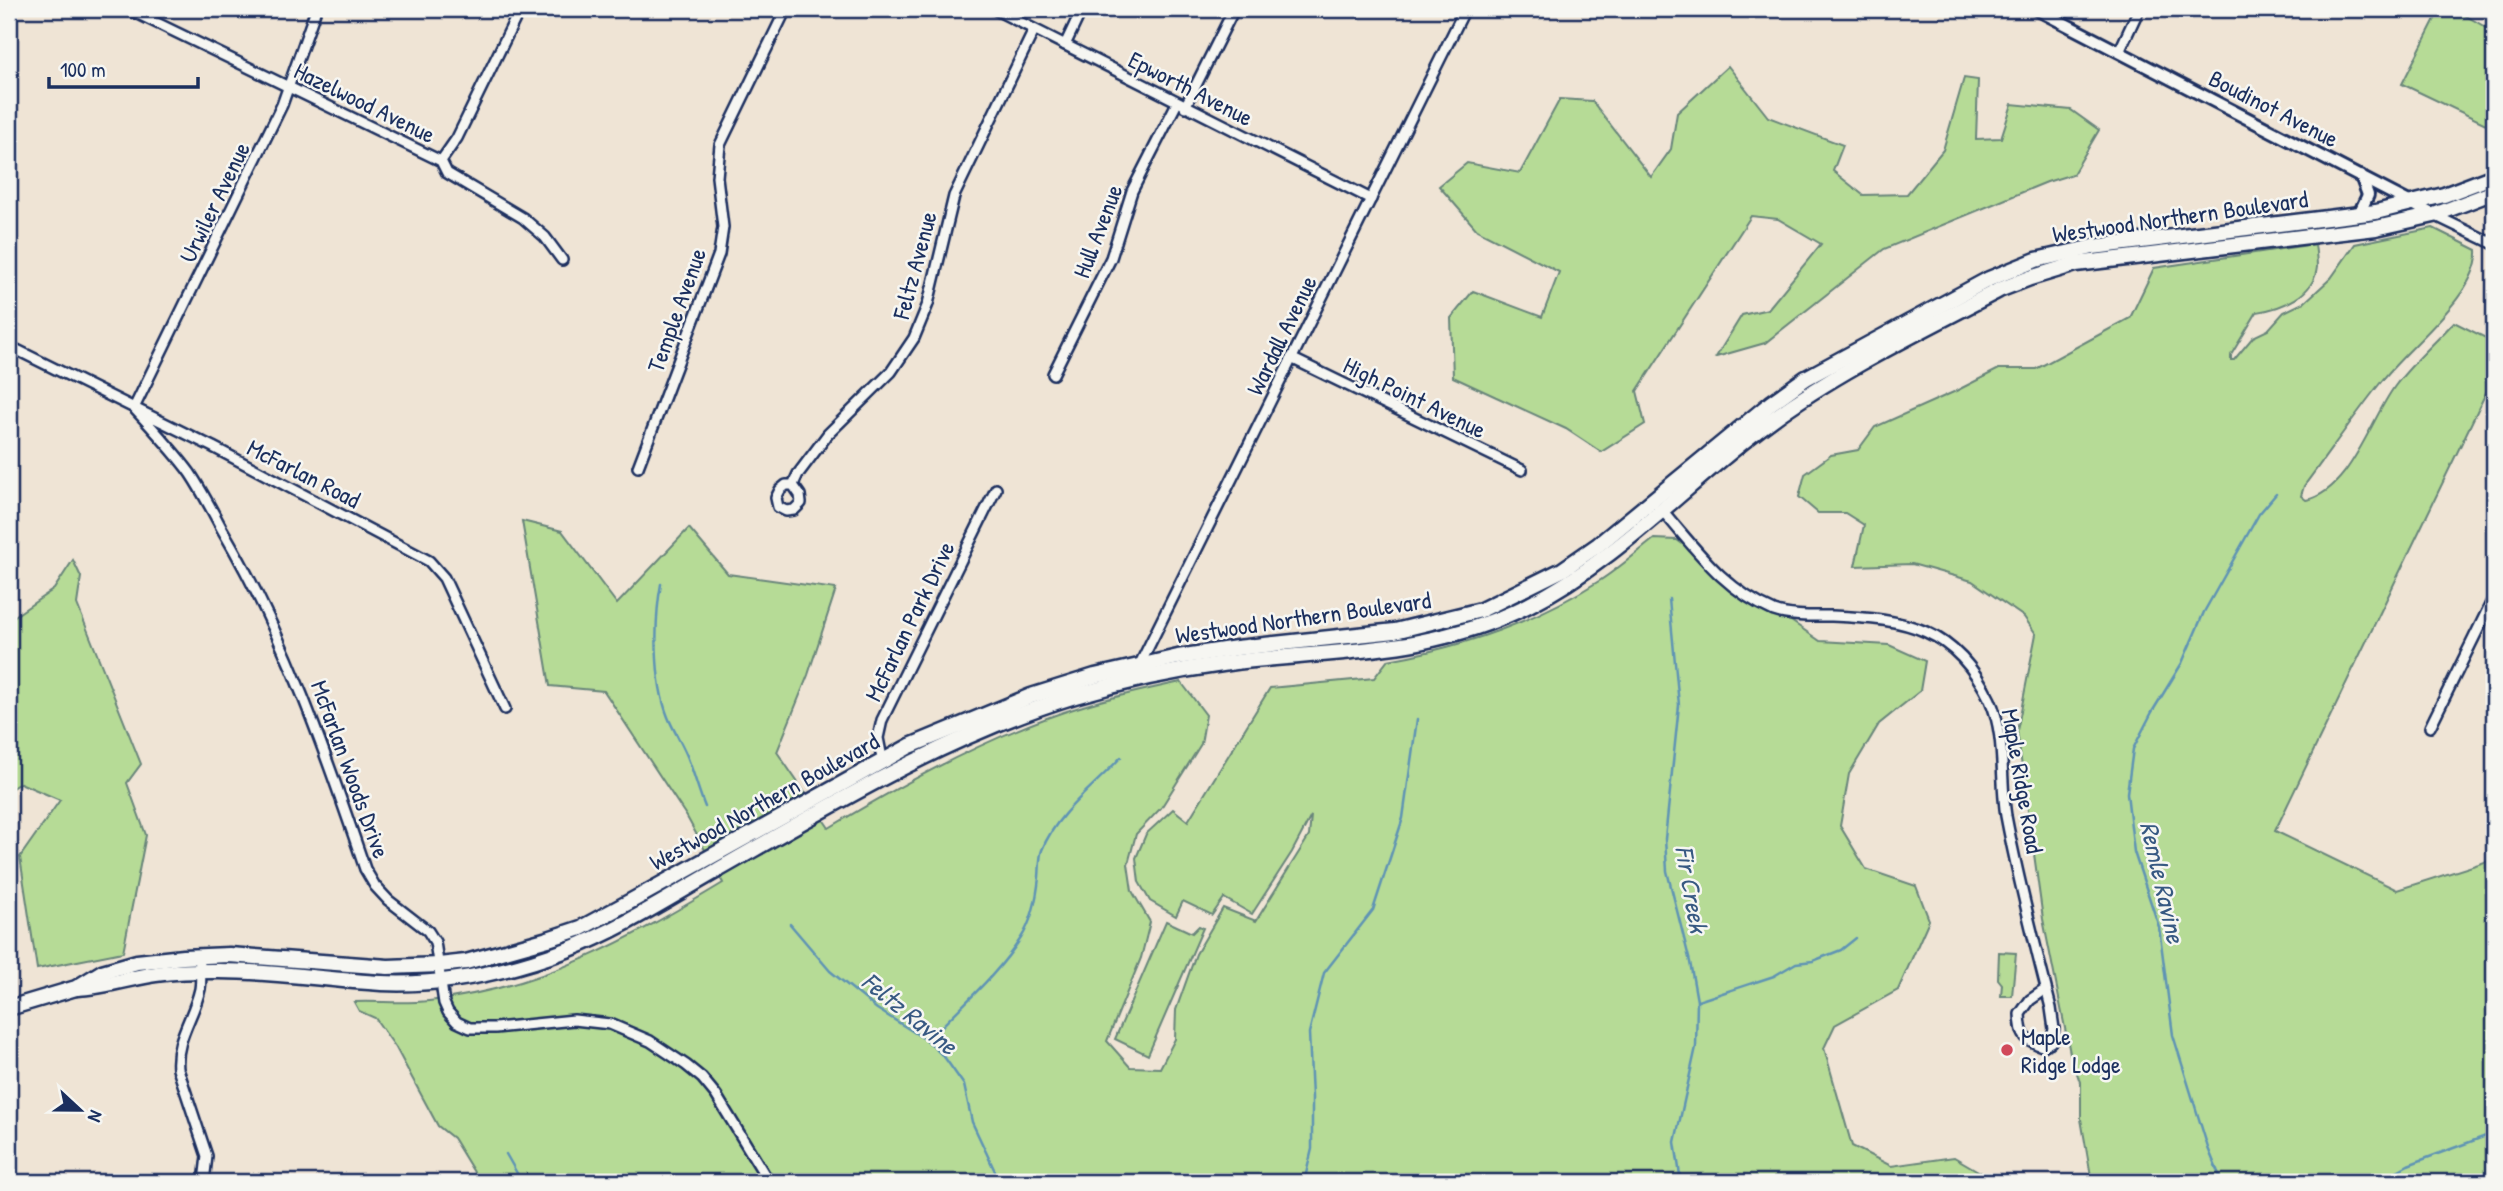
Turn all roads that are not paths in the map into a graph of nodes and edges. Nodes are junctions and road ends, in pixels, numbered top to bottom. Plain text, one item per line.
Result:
1 (128, 9) edge
2 (316, 9) edge
3 (520, 9) edge
4 (786, 9) edge
5 (994, 9) edge
6 (1082, 9) edge
7 (1234, 9) edge
8 (1465, 9) edge
9 (2036, 9) edge
10 (2140, 9) edge
11 (1034, 30) junction
12 (1065, 45) junction
13 (2119, 52) junction
14 (288, 86) junction
15 (1181, 105) junction
16 (441, 161) junction
17 (2361, 176) junction
18 (2494, 176) edge
19 (2494, 192) edge
20 (1371, 200) junction
21 (2411, 203) junction
22 (2359, 214) junction
23 (2434, 215) junction
24 (2169, 237) junction
25 (2494, 244) edge
26 (2170, 253) junction
27 (562, 260) dead end
28 (9, 346) edge
29 (1291, 358) junction
30 (1053, 374) dead end
31 (134, 408) junction
32 (638, 467) dead end
33 (1522, 470) dead end
34 (793, 485) dead end
35 (996, 488) dead end
36 (1653, 499) junction
37 (1663, 511) junction
38 (2494, 597) edge
39 (1140, 664) junction
40 (1133, 680) junction
41 (505, 709) dead end
42 (2430, 727) dead end
43 (884, 768) junction
44 (199, 955) junction
45 (439, 965) junction
46 (200, 971) junction
47 (441, 981) junction
48 (76, 988) junction
49 (2046, 989) junction
50 (9, 1008) edge
51 (204, 1182) edge
52 (769, 1182) edge

1 - 14 street, Hazelwood Avenue
2 - 14 street, Urwiler Avenue
3 - 16 street
4 - 32 street, Temple Avenue
5 - 11 street, Epworth Avenue
6 - 12 street
7 - 15 street, Hull Avenue
8 - 20 street, Wardall Avenue
9 - 13 street, Boudinot Avenue
10 - 13 street
11 - 12 street, Epworth Avenue
11 - 34 street, Feltz Avenue
12 - 15 street, Epworth Avenue
13 - 17 street, Boudinot Avenue
14 - 16 street, Hazelwood Avenue
14 - 31 street, Urwiler Avenue
15 - 20 street, Epworth Avenue
15 - 30 street, Hull Avenue
16 - 27 street, Hazelwood Avenue
17 - 21 street, Boudinot Avenue
17 - 22 street
18 - 21 main road, Westwood Northern Boulevard
19 - 23 main road, Westwood Northern Boulevard
20 - 29 street, Wardall Avenue
21 - 22 main road, Westwood Northern Boulevard
21 - 23 street, Boudinot Avenue
22 - 24 main road, Westwood Northern Boulevard
23 - 25 street, Boudinot Avenue
23 - 26 main road, Westwood Northern Boulevard
24 - 26 main road
24 - 36 main road, Westwood Northern Boulevard
26 - 37 main road, Westwood Northern Boulevard
28 - 31 street, McFarlan Road
29 - 33 street, High Point Avenue
29 - 39 street, Wardall Avenue
31 - 41 street, McFarlan Road
31 - 45 street, McFarlan Woods Drive
35 - 43 street, McFarlan Park Drive
36 - 37 street, Maple Ridge Road
36 - 39 main road, Westwood Northern Boulevard
37 - 40 main road, Westwood Northern Boulevard
37 - 49 street, Maple Ridge Road
38 - 42 street
39 - 40 street, Wardall Avenue
39 - 43 main road, Westwood Northern Boulevard
40 - 43 main road, Westwood Northern Boulevard
43 - 45 main road, Westwood Northern Boulevard
43 - 47 main road, Westwood Northern Boulevard
44 - 45 main road, Westwood Northern Boulevard
44 - 46 street
44 - 48 main road, Westwood Northern Boulevard
45 - 47 street, McFarlan Woods Drive
46 - 47 main road, Westwood Northern Boulevard
46 - 48 main road, Westwood Northern Boulevard
46 - 51 street
47 - 52 street, McFarlan Woods Drive
48 - 50 main road, Westwood Northern Boulevard
49 - 49 street, Maple Ridge Road

